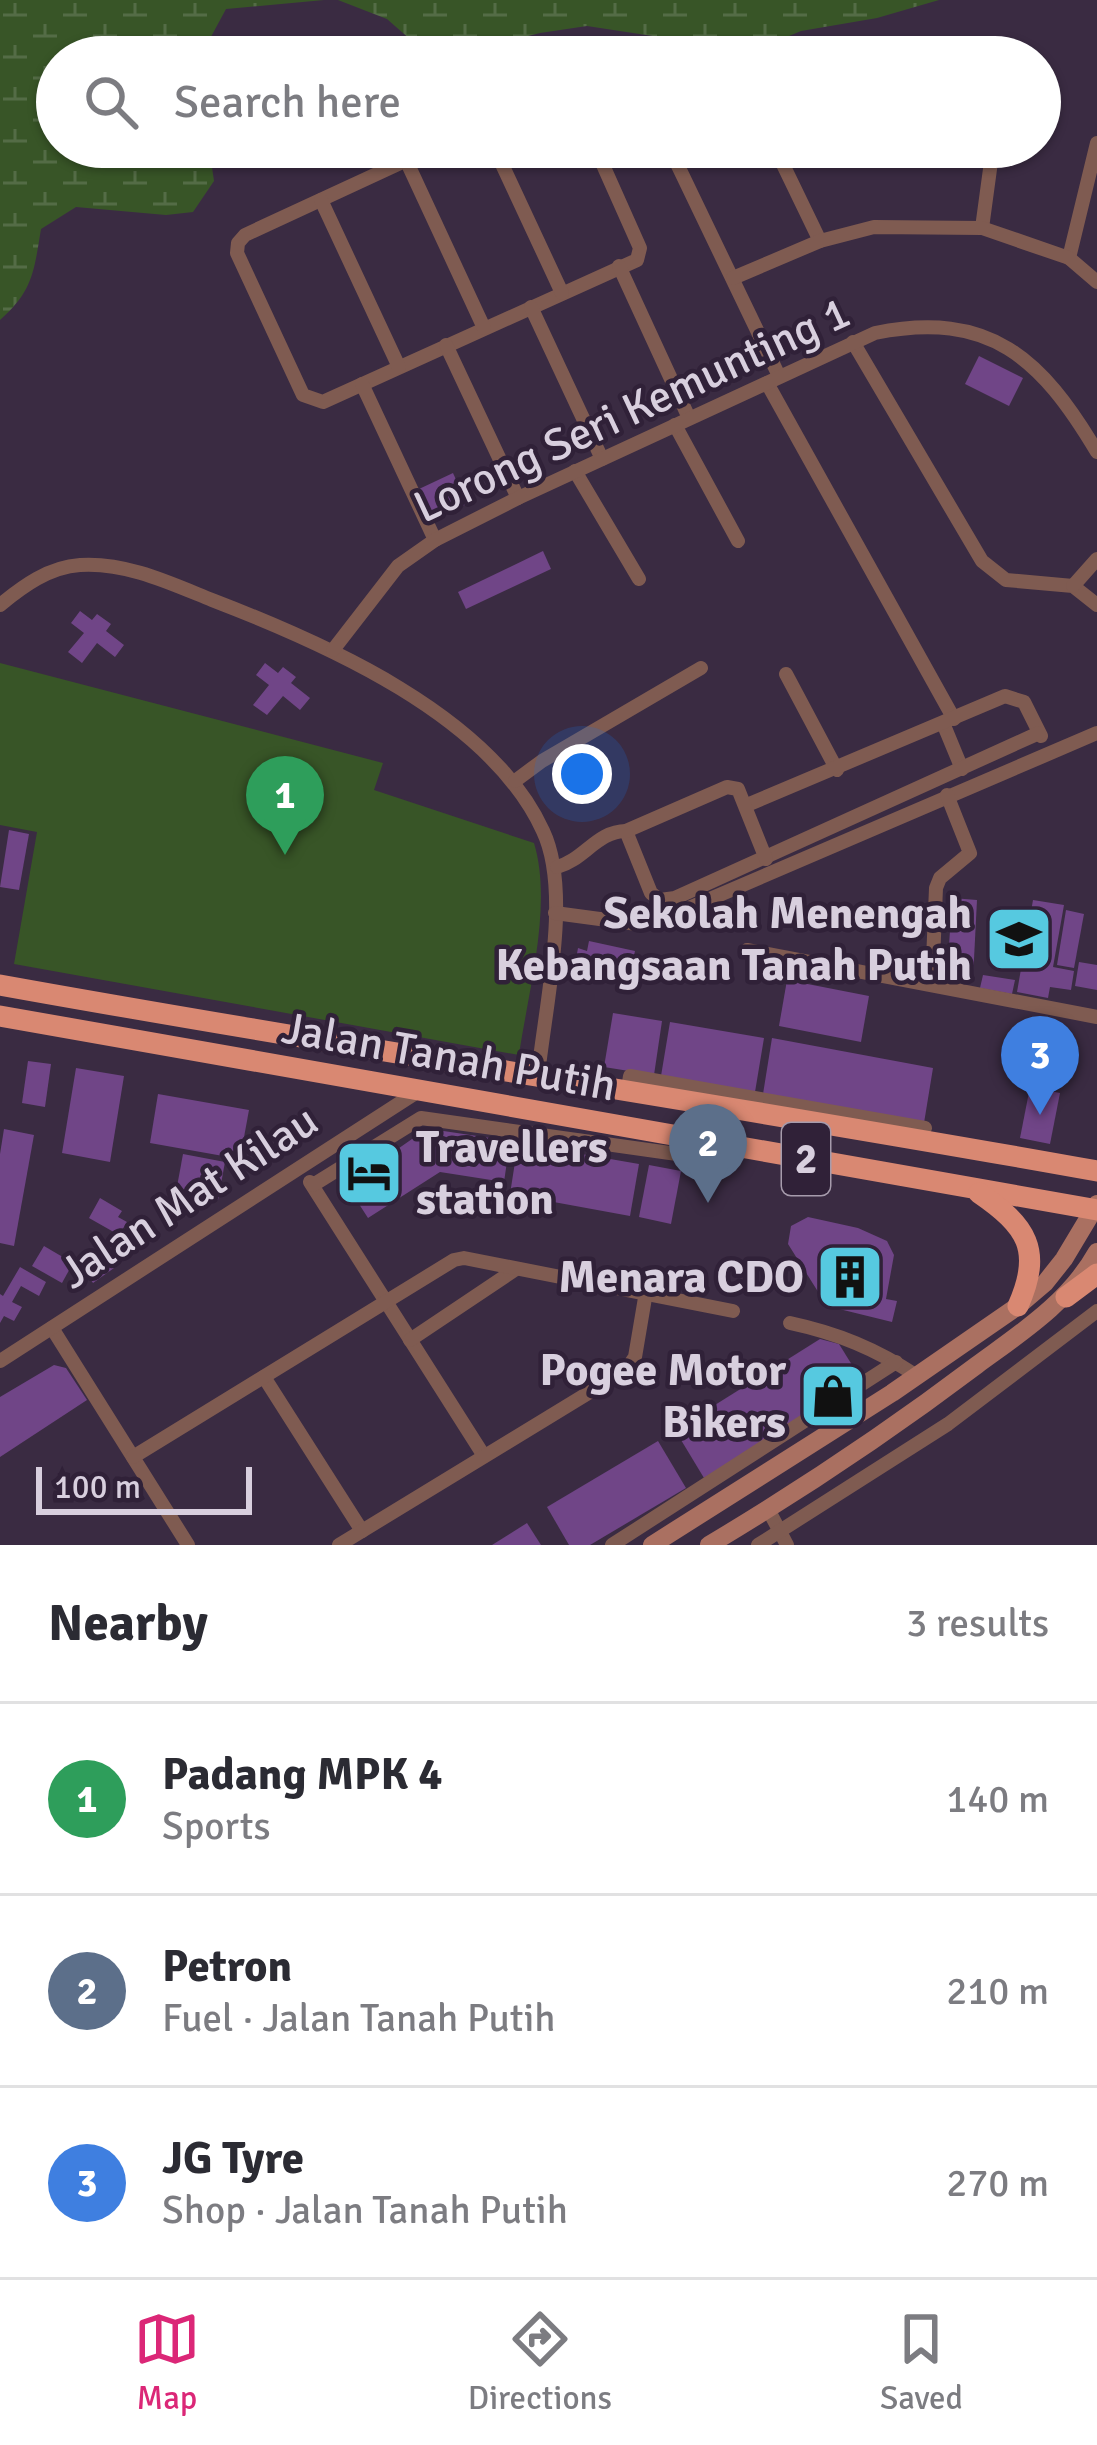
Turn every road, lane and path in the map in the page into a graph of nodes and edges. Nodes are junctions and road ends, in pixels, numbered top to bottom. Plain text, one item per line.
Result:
1 (1097, 143) edge
2 (389, 168) edge
3 (410, 168) edge
4 (504, 168) edge
5 (604, 168) edge
6 (679, 168) edge
7 (785, 168) edge
8 (990, 168) edge
9 (321, 200) junction
10 (982, 228) junction
11 (820, 242) junction
12 (1069, 258) junction
13 (619, 266) junction
14 (733, 278) junction
15 (1097, 282) edge
16 (562, 293) junction
17 (531, 307) junction
18 (484, 328) junction
19 (853, 342) junction
20 (446, 345) junction
21 (399, 367) junction
22 (773, 380) junction
23 (362, 384) junction
24 (682, 422) junction
25 (1097, 452) edge
26 (602, 459) junction
27 (575, 471) junction
28 (518, 498) junction
29 (435, 541) junction
30 (738, 541) dead end
31 (1097, 559) edge
32 (639, 579) dead end
33 (1073, 586) junction
34 (0, 605) edge
35 (1097, 605) edge
36 (332, 650) junction
37 (701, 668) dead end
38 (786, 674) dead end
39 (948, 721) junction
40 (1039, 733) junction
41 (1097, 734) edge
42 (1047, 752) junction
43 (962, 769) junction
44 (837, 770) junction
45 (514, 781) junction
46 (947, 795) junction
47 (747, 805) junction
48 (626, 831) junction
49 (766, 859) junction
50 (557, 868) junction
51 (555, 913) junction
52 (747, 950) dead end
53 (932, 985) junction
54 (0, 986) edge
55 (0, 1016) edge
56 (1097, 1017) edge
57 (538, 1075) junction
58 (629, 1082) junction
59 (417, 1092) junction
60 (517, 1118) junction
61 (925, 1128) dead end
62 (691, 1156) dead end
63 (302, 1168) junction
64 (1097, 1172) edge
65 (313, 1185) junction
66 (968, 1186) junction
67 (1096, 1208) edge
68 (1097, 1252) edge
69 (516, 1269) junction
70 (1097, 1274) edge
71 (646, 1292) junction
72 (1066, 1297) junction
73 (387, 1303) junction
74 (1018, 1306) junction
75 (733, 1311) dead end
76 (1097, 1311) edge
77 (1082, 1320) junction
78 (790, 1323) dead end
79 (52, 1328) junction
80 (1095, 1333) edge
81 (410, 1340) junction
82 (0, 1361) edge
83 (896, 1362) junction
84 (917, 1376) junction
85 (264, 1377) junction
86 (784, 1437) junction
87 (484, 1456) junction
88 (133, 1457) junction
89 (794, 1457) junction
90 (769, 1509) junction
91 (362, 1531) junction
92 (784, 1538) edge
93 (188, 1545) edge
94 (339, 1545) edge
95 (612, 1545) edge
96 (652, 1545) edge
97 (709, 1545) edge
98 (758, 1545) edge

1 - 12 street
2 - 9 street
3 - 18 street
4 - 16 street
5 - 13 street
6 - 14 street
7 - 11 street
8 - 10 street
9 - 21 street
9 - 23 street
10 - 11 street
10 - 12 street
11 - 14 street
12 - 15 street
13 - 16 street
13 - 24 street
14 - 22 street
16 - 17 street
17 - 18 street
17 - 26 street
18 - 20 street
19 - 22 street, Lorong Seri Kemunting 1
19 - 25 street, Lorong Seri Kemunting 1
19 - 33 street
20 - 21 street
20 - 28 street
21 - 23 street
22 - 24 street, Lorong Seri Kemunting 1
22 - 39 street
23 - 29 street
24 - 26 street, Lorong Seri Kemunting 1
24 - 30 street
26 - 27 street, Lorong Seri Kemunting 1
27 - 28 street, Lorong Seri Kemunting 1
27 - 32 street
28 - 29 street, Lorong Seri Kemunting 1
29 - 36 street, Lorong Seri Kemunting 1
31 - 33 street
33 - 35 street
34 - 36 street
36 - 45 street
37 - 45 street
38 - 44 street
39 - 40 street
39 - 43 street
39 - 44 street
40 - 42 street
40 - 43 street
41 - 42 street
42 - 46 street
43 - 49 street
44 - 47 street
45 - 50 street
46 - 51 street
46 - 53 street
47 - 48 street
47 - 49 street
48 - 49 street
48 - 50 street
50 - 51 street
51 - 57 street
52 - 53 street
53 - 56 street
54 - 57 highway, Jalan Tanah Putih / 2
55 - 59 highway, Jalan Tanah Putih / 2
57 - 58 highway, Jalan Tanah Putih / 2
58 - 61 street
58 - 64 highway, Jalan Tanah Putih / 2
59 - 60 highway, Jalan Tanah Putih / 2
59 - 63 street, Jalan Mat Kilau
60 - 62 street
60 - 65 street
60 - 66 highway, Jalan Tanah Putih / 2
63 - 65 street
63 - 79 street, Jalan Mat Kilau
65 - 73 street
66 - 67 highway, Jalan Tanah Putih / 2
66 - 74 highway
67 - 74 main road
68 - 72 main road
69 - 71 street
69 - 73 street
69 - 81 street
70 - 72 highway
71 - 75 street
71 - 87 street
72 - 90 main road
73 - 81 street
73 - 85 street
74 - 84 main road
76 - 77 street
77 - 80 street
77 - 92 street
78 - 83 street
79 - 82 street, Jalan Mat Kilau
79 - 88 street
81 - 87 street
83 - 84 street
83 - 86 street
84 - 89 main road
85 - 88 street
85 - 91 street
86 - 89 street
86 - 95 street
87 - 91 street
88 - 93 street
89 - 96 main road
90 - 92 street
90 - 97 main road
91 - 94 street
92 - 98 street

